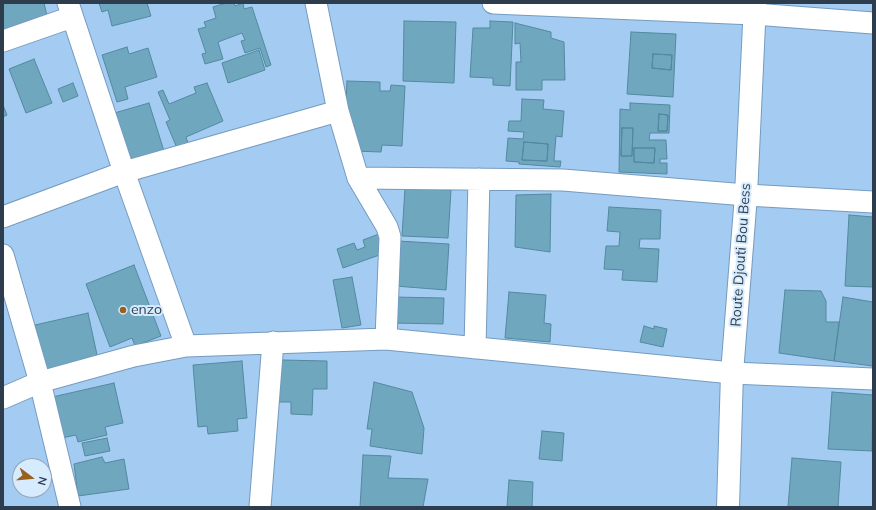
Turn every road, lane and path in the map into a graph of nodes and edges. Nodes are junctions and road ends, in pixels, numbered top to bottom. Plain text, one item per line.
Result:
1 (316, 3) edge
2 (493, 3) edge
3 (755, 8) edge
4 (70, 10) edge
5 (873, 23) edge
6 (3, 42) edge
7 (338, 111) junction
8 (124, 172) junction
9 (358, 178) junction
10 (479, 179) junction
11 (746, 195) junction
12 (873, 202) edge
13 (3, 216) edge
14 (3, 255) edge
15 (386, 339) junction
16 (272, 342) junction
17 (186, 346) junction
18 (475, 348) junction
19 (732, 373) junction
20 (873, 379) edge
21 (40, 382) junction
22 (3, 398) edge
23 (70, 507) edge
24 (260, 507) edge
25 (728, 507) edge

1 - 7 street
2 - 3 street
3 - 5 street
3 - 11 main road, Route Djouti Bou Bess
4 - 6 street
4 - 8 street
7 - 8 street
7 - 9 street
8 - 13 street
8 - 17 street
9 - 10 street
9 - 15 street
10 - 11 street
10 - 18 street
11 - 12 street
11 - 19 main road, Route Djouti Bou Bess
14 - 21 street
15 - 16 street
15 - 18 street
16 - 17 street
16 - 24 street
17 - 21 street
18 - 19 street
19 - 20 street
19 - 25 main road, Route Djouti Bou Bess
21 - 22 street
21 - 23 street

